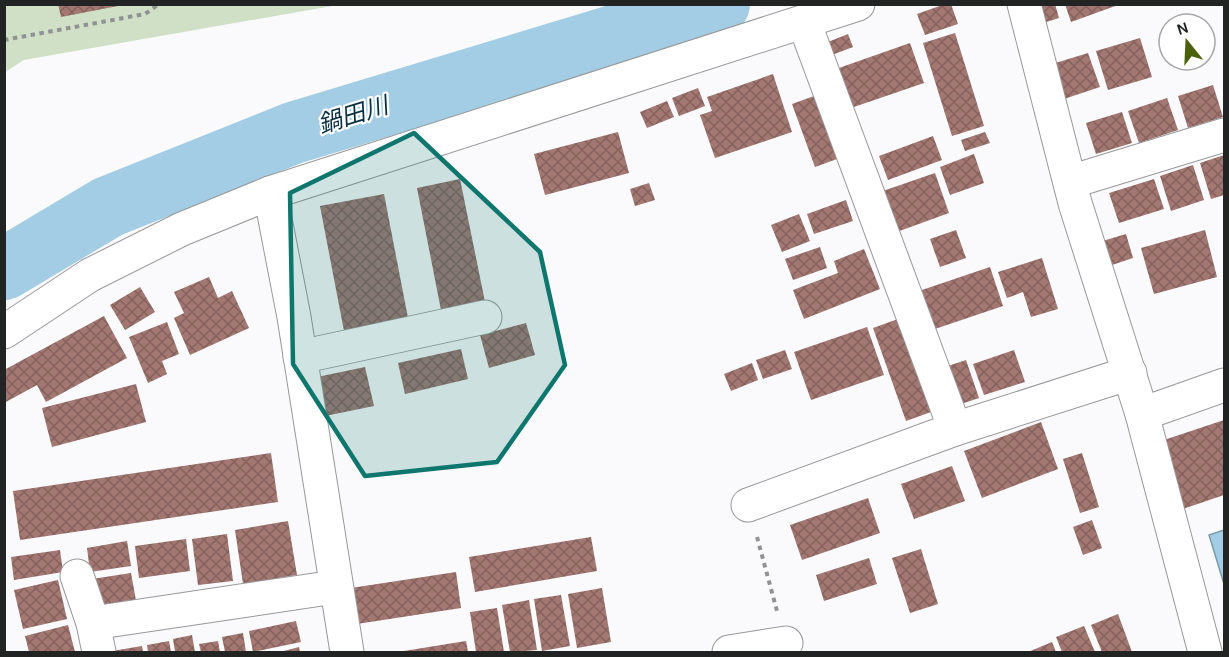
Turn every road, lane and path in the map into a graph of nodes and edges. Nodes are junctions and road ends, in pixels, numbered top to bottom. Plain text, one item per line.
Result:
1 (159, 4) edge
2 (858, 4) edge
3 (1024, 4) edge
4 (804, 22) junction
5 (4, 40) edge
6 (1224, 135) edge
7 (1070, 182) junction
8 (270, 194) junction
9 (485, 317) dead end
10 (4, 332) edge
11 (300, 357) junction
12 (1130, 373) junction
13 (1224, 386) edge
14 (1142, 414) junction
15 (956, 429) junction
16 (748, 506) joint
17 (77, 576) dead end
18 (335, 587) junction
19 (96, 638) edge
20 (786, 643) joint
21 (347, 652) edge
22 (729, 652) edge
23 (1205, 652) edge

1 - 5 path
2 - 4 street
3 - 7 street
4 - 8 street
4 - 15 street
6 - 7 street
7 - 12 street
8 - 10 street
8 - 11 street
9 - 11 street
11 - 18 street
12 - 14 street
12 - 15 street
13 - 14 street
14 - 23 street
15 - 16 street
16 - 20 path
17 - 19 street
18 - 19 street
18 - 21 street
20 - 22 street

